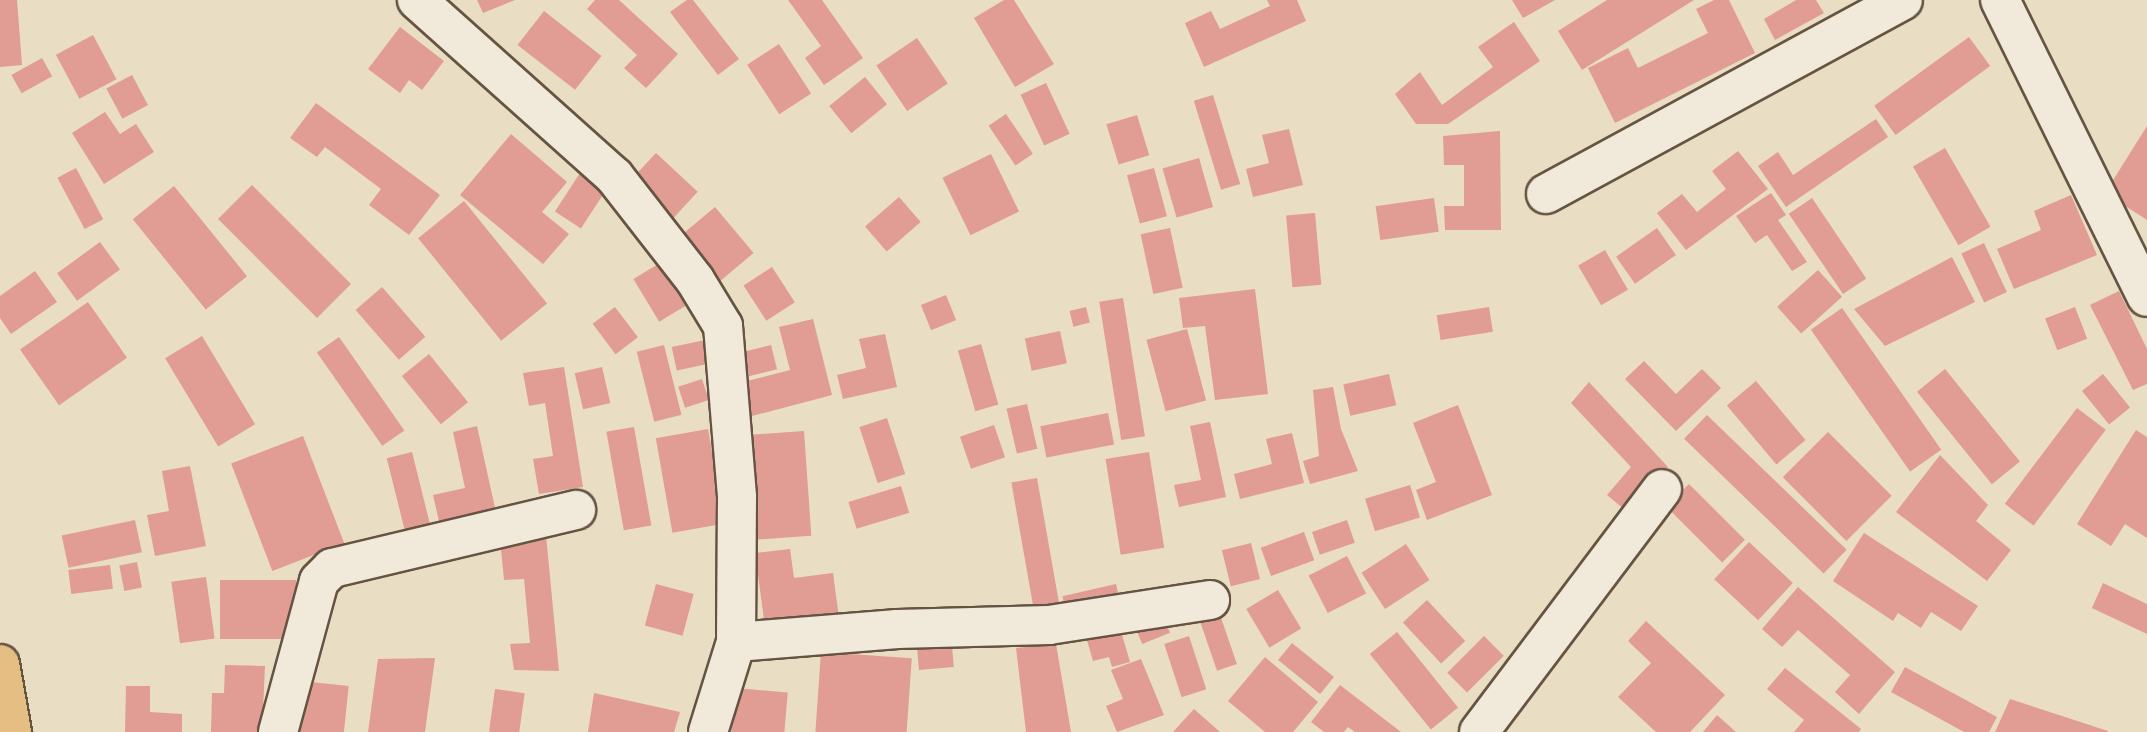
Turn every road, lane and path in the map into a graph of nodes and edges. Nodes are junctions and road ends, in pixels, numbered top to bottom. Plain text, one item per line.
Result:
1 (417, 0) edge
2 (1903, 0) edge
3 (2000, 0) edge
4 (1546, 194) dead end
5 (2147, 297) edge
6 (1662, 489) dead end
7 (576, 510) dead end
8 (1210, 600) dead end
9 (736, 642) junction
10 (0, 664) edge
11 (12, 732) edge
12 (278, 732) edge
13 (708, 732) edge
14 (1479, 732) edge

1 - 9 street
2 - 4 street
3 - 5 street
6 - 14 street
7 - 12 street
8 - 9 street
9 - 13 street
10 - 11 highway

